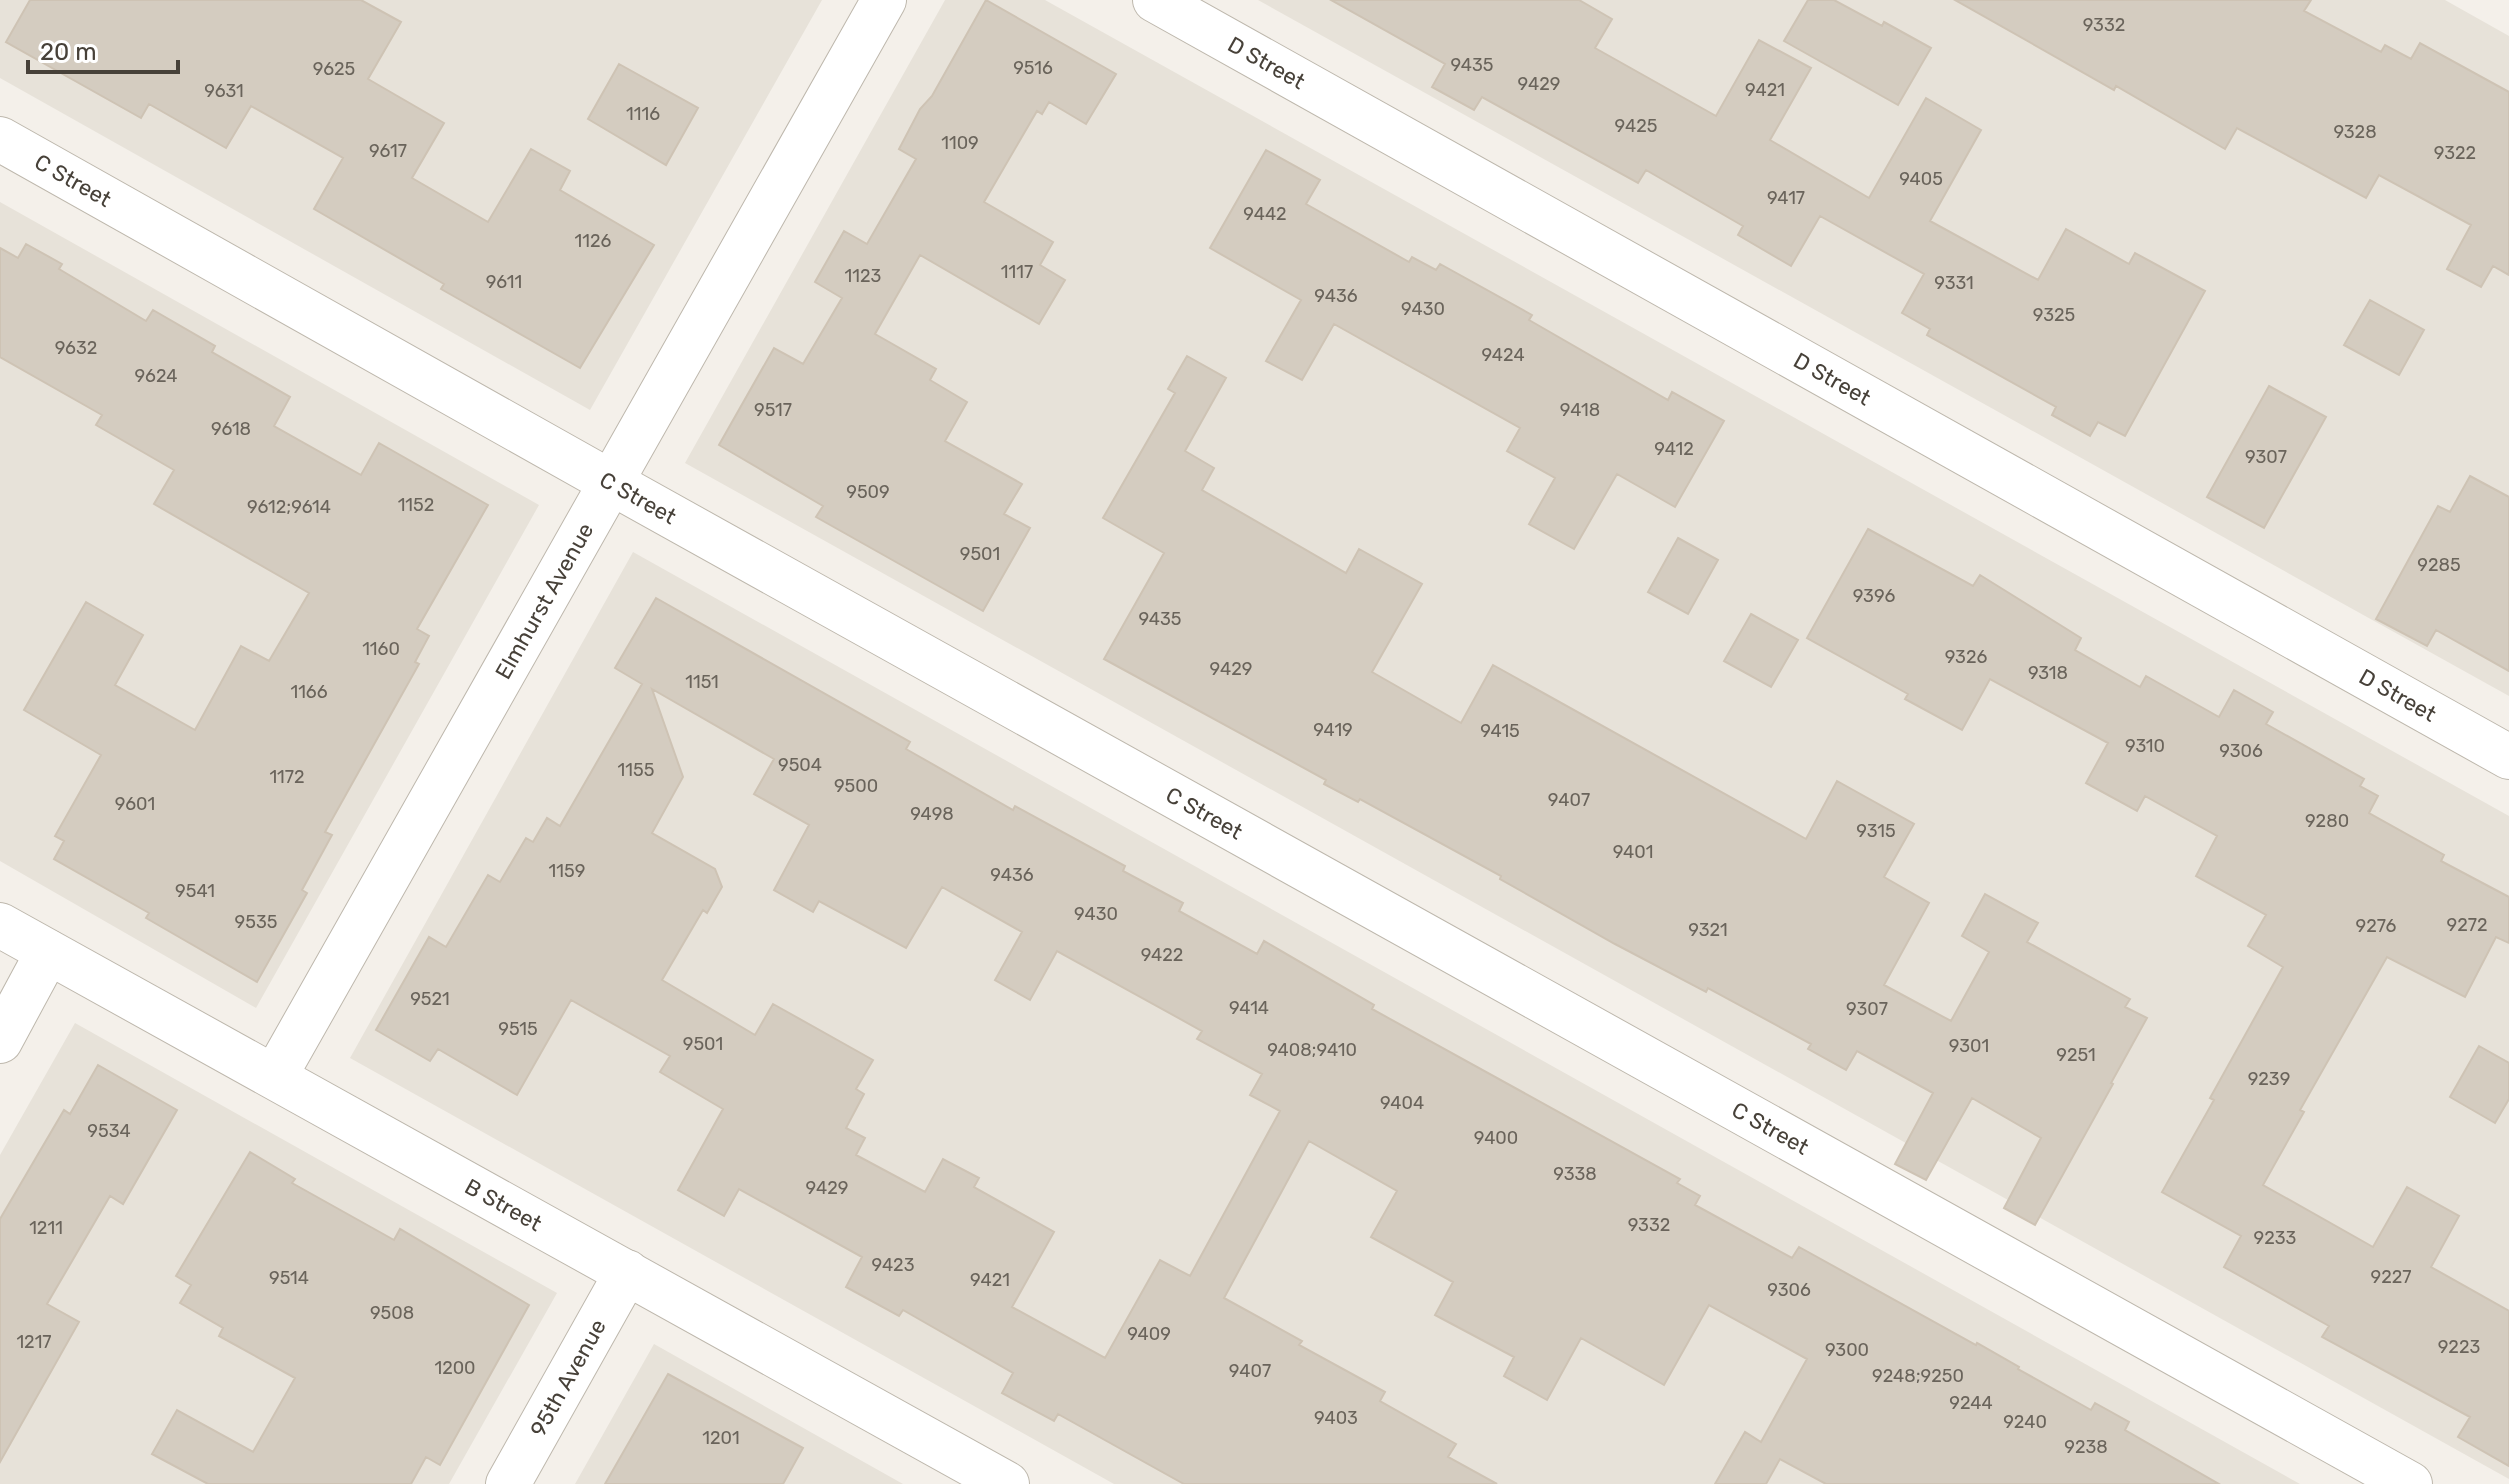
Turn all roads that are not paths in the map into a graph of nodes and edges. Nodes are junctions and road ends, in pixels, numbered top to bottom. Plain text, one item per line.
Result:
1 (884, 0) edge
2 (1155, 0) edge
3 (0, 139) edge
4 (612, 483) junction
5 (2509, 757) edge
6 (0, 925) edge
7 (48, 952) junction
8 (0, 1041) edge
9 (275, 1076) junction
10 (627, 1272) junction
11 (508, 1484) edge
12 (1007, 1484) edge
13 (2410, 1484) edge

1 - 4 street, Elmhurst Avenue
2 - 5 street, D Street
3 - 4 street, C Street
4 - 9 street, Elmhurst Avenue
4 - 13 street, C Street
6 - 7 street, B Street
7 - 8 street
7 - 9 street, B Street
9 - 10 street, B Street
10 - 11 street, 95th Avenue
10 - 12 street, B Street

